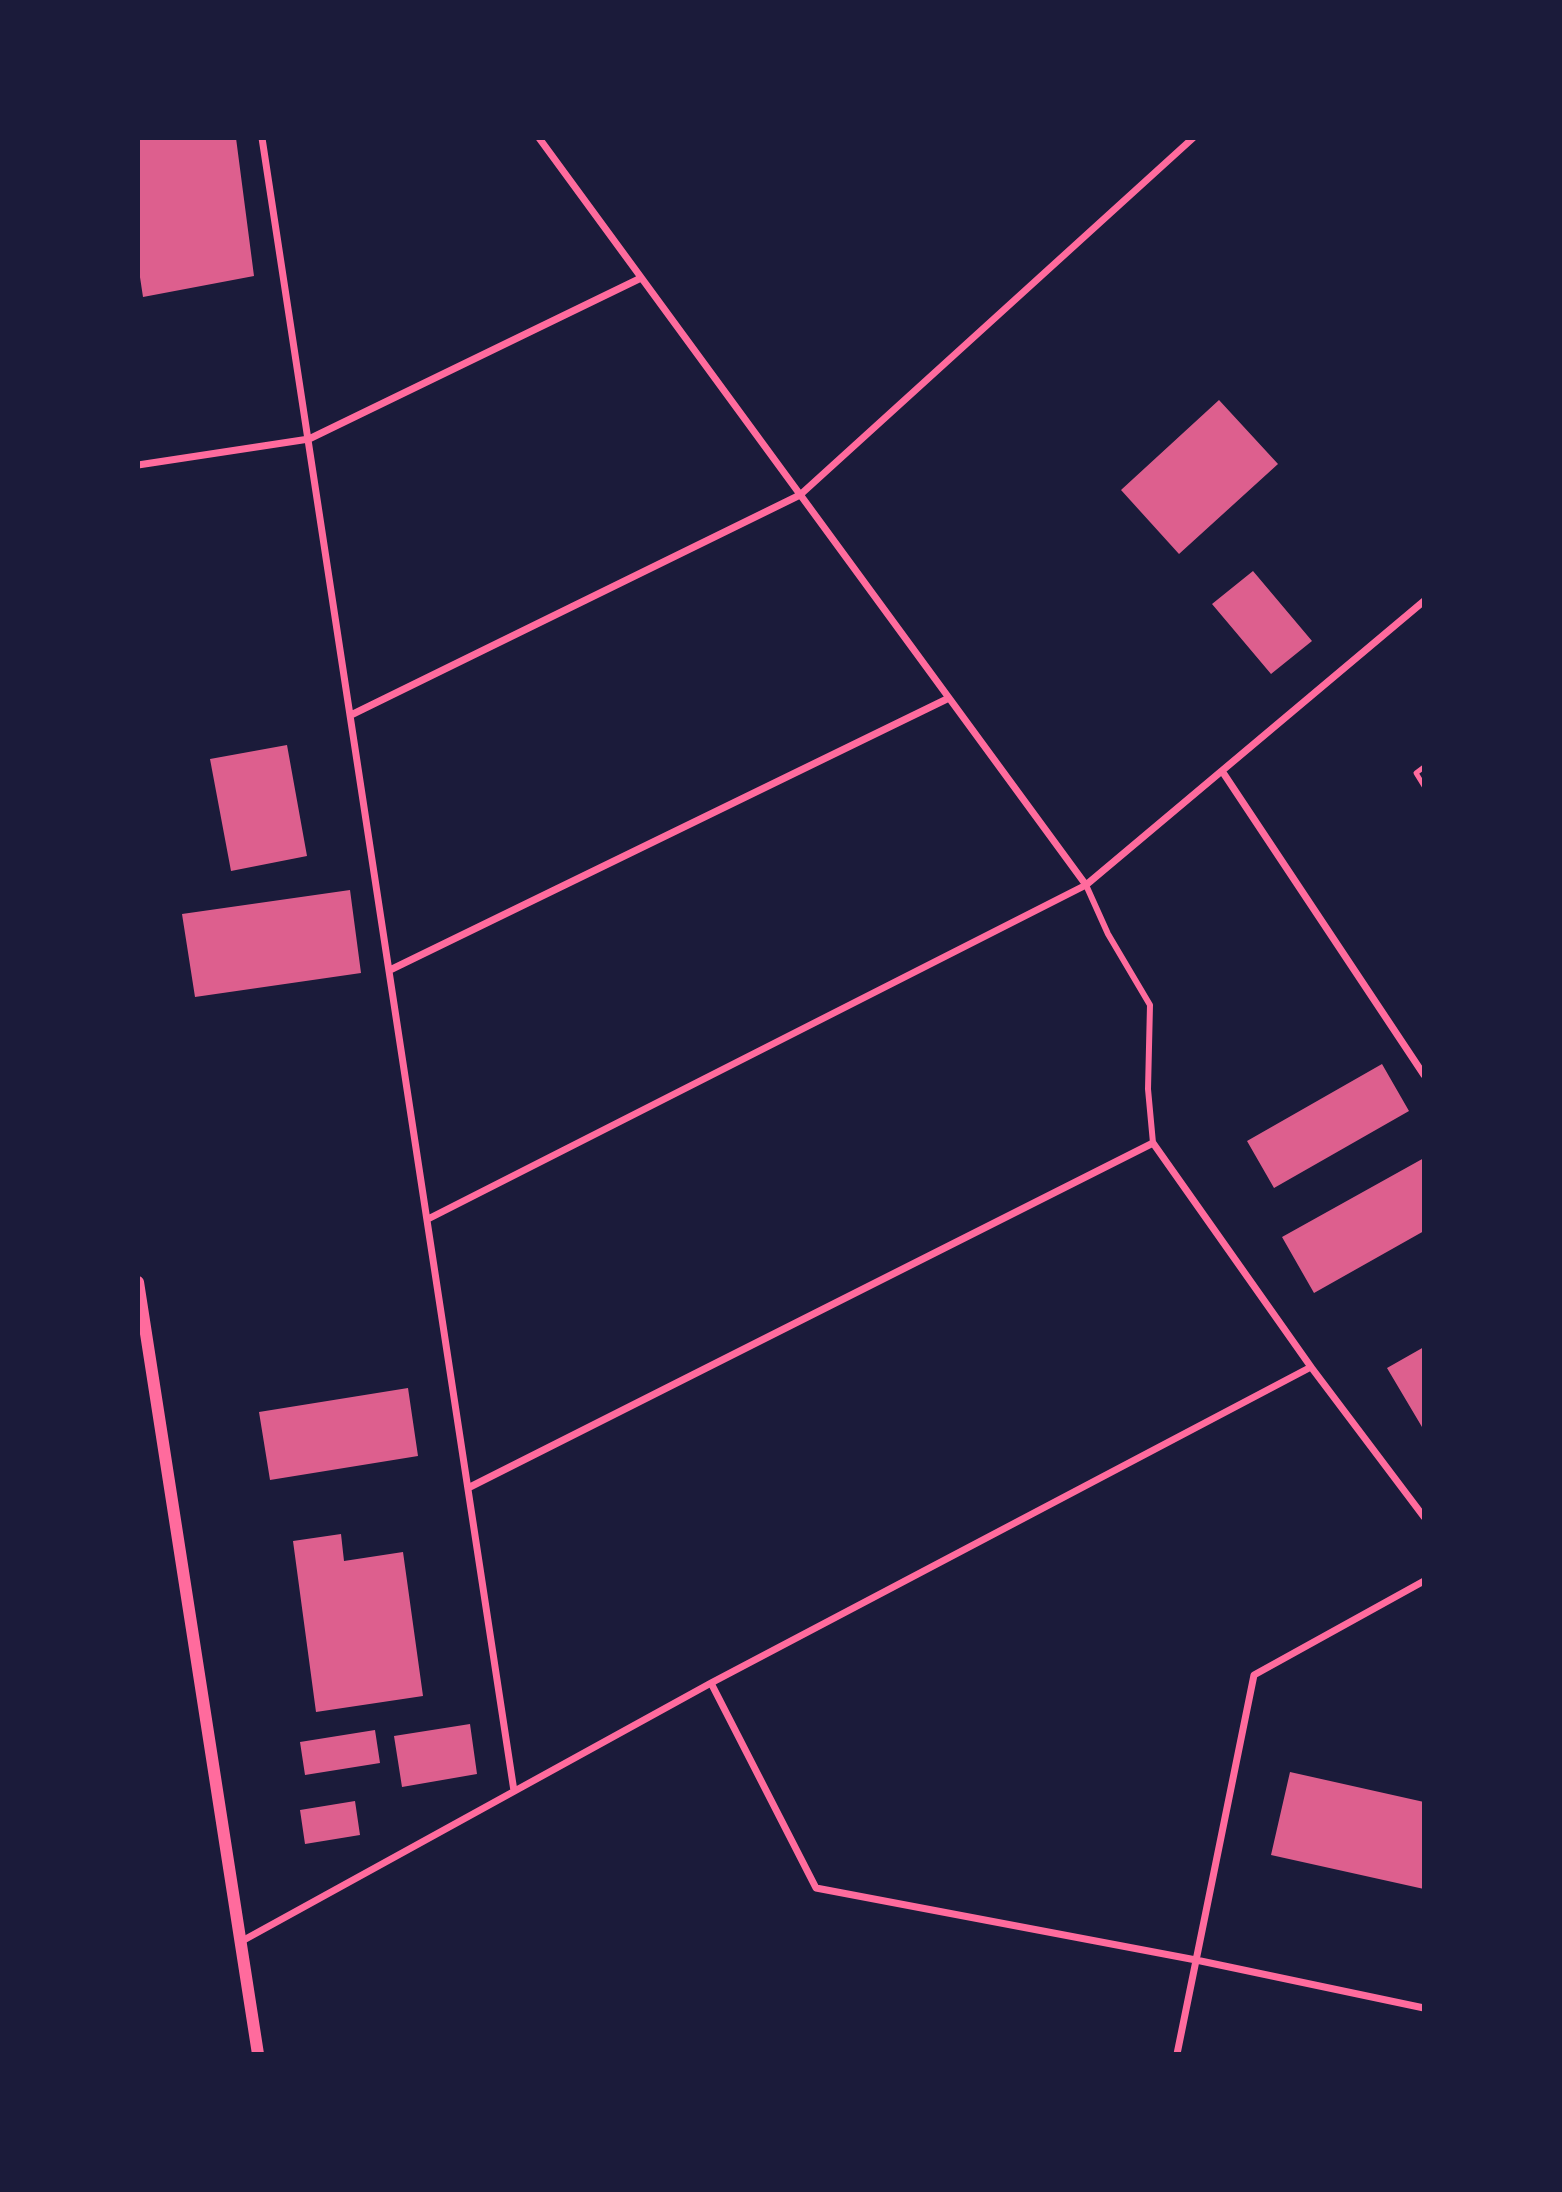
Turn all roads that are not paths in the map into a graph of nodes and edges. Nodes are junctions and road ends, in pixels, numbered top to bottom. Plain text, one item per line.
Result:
1 (262, 138) edge
2 (539, 138) edge
3 (1193, 138) edge
4 (641, 278) junction
5 (309, 439) junction
6 (138, 465) edge
7 (800, 495) junction
8 (1424, 601) edge
9 (949, 698) junction
10 (351, 715) junction
11 (1424, 767) edge
12 (1222, 771) junction
13 (1424, 786) edge
14 (1086, 885) junction
15 (390, 970) junction
16 (1424, 1075) edge
17 (1153, 1143) junction
18 (428, 1219) junction
19 (138, 1282) edge
20 (143, 1350) edge
21 (1311, 1367) junction
22 (468, 1488) junction
23 (1424, 1517) edge
24 (1424, 1581) edge
25 (711, 1683) junction
26 (514, 1791) junction
27 (242, 1941) junction
28 (1196, 1960) junction
29 (1424, 2008) edge
30 (258, 2054) edge
31 (1177, 2054) edge

1 - 5 street
2 - 4 street
3 - 7 street
4 - 5 street
4 - 7 street
5 - 6 street
5 - 10 street
7 - 9 street
7 - 10 street
8 - 12 street
9 - 14 street
9 - 15 street
10 - 15 street
11 - 13 lane
12 - 14 street
12 - 16 street
14 - 17 street
14 - 18 street
15 - 18 street
17 - 21 street
17 - 22 street
18 - 22 street
19 - 20 street
20 - 27 street
21 - 23 street
21 - 25 street
22 - 26 street
24 - 28 street
25 - 26 street
25 - 28 street
26 - 27 street
27 - 30 street
28 - 29 street
28 - 31 street

